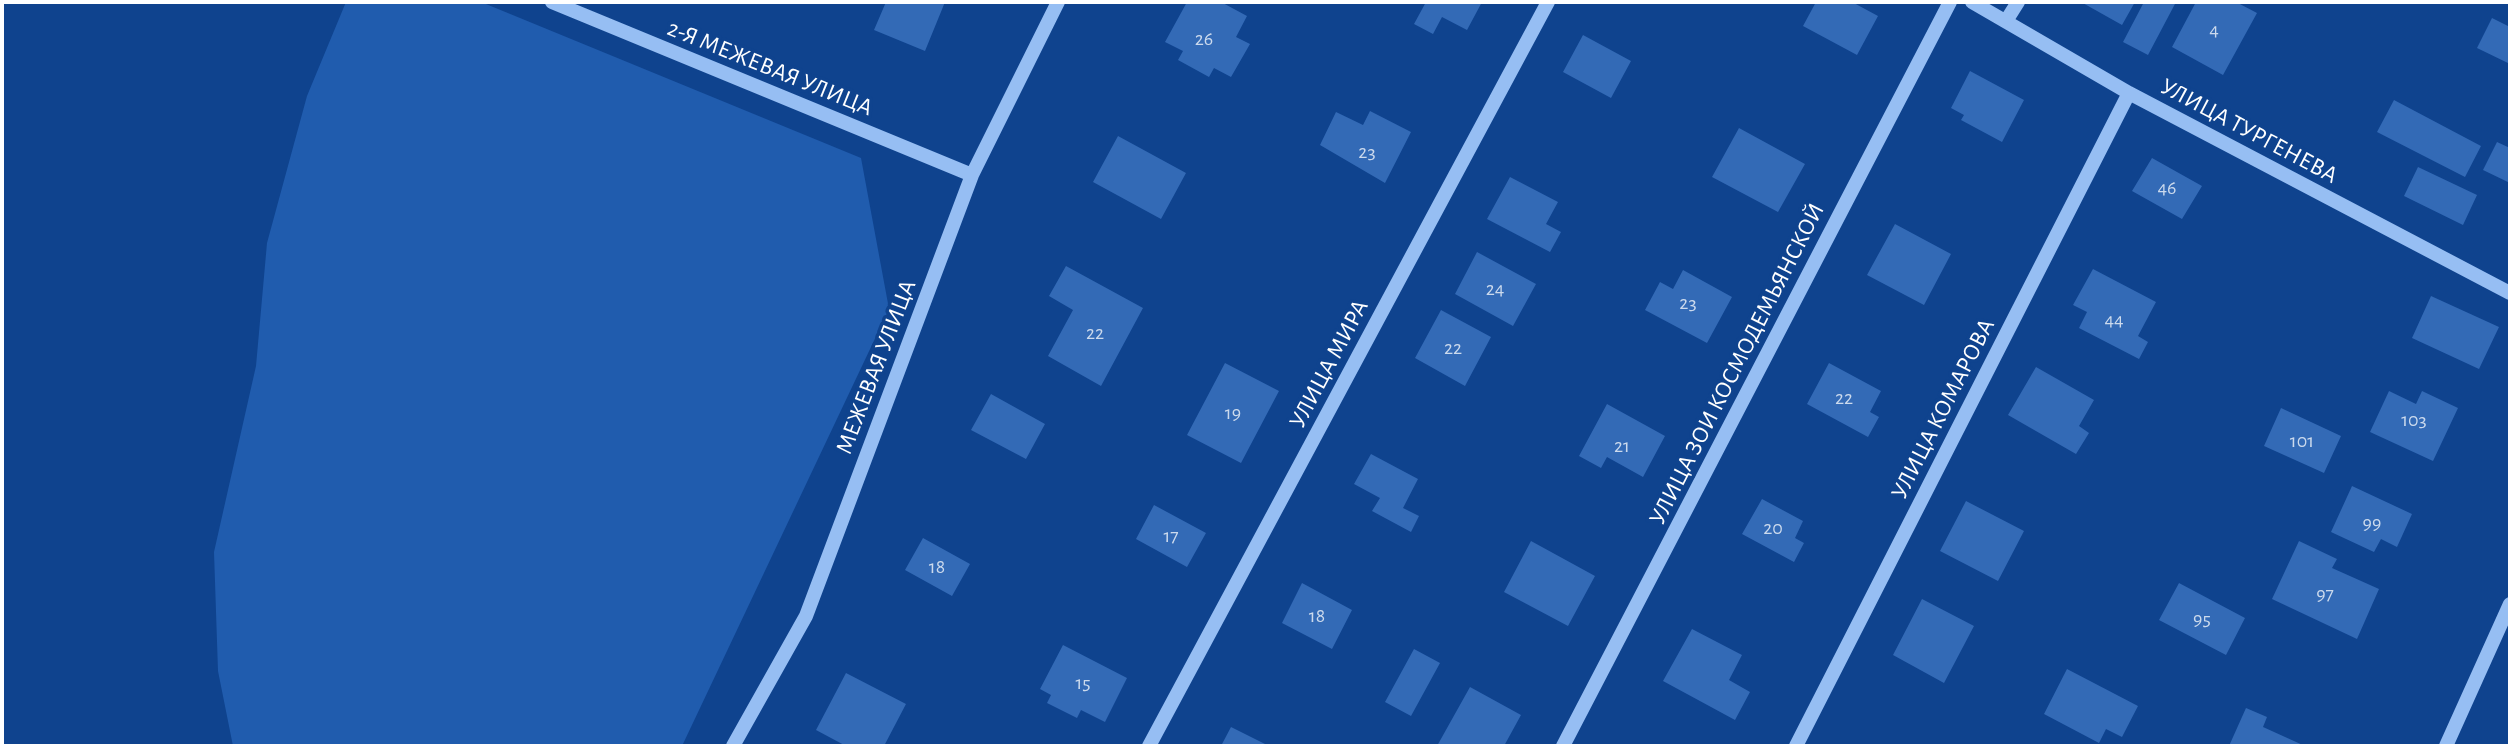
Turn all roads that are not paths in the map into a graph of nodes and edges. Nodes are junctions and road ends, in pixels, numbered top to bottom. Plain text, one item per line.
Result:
1 (552, 2) edge
2 (1058, 2) edge
3 (1548, 2) edge
4 (1950, 2) edge
5 (1972, 2) edge
6 (2018, 2) edge
7 (2006, 21) junction
8 (2129, 93) junction
9 (972, 175) junction
10 (2510, 293) edge
11 (2510, 604) edge
12 (733, 746) edge
13 (1149, 746) edge
14 (1563, 746) edge
15 (1796, 746) edge
16 (2446, 746) edge

1 - 9 street, 2-Я МЕЖЕВАЯ УЛИЦА
2 - 9 street, МЕЖЕВАЯ УЛИЦА
3 - 13 street, УЛИЦА МИРА
4 - 14 street, УЛИЦА ЗОИ КОСМОДЕМЬЯНСКОЙ
5 - 7 street, УЛИЦА ТУРГЕНЕВА
6 - 7 street
7 - 8 street, УЛИЦА ТУРГЕНЕВА
8 - 10 street, УЛИЦА ТУРГЕНЕВА
8 - 15 street, УЛИЦА КОМАРОВА
9 - 12 street, МЕЖЕВАЯ УЛИЦА
11 - 16 street

